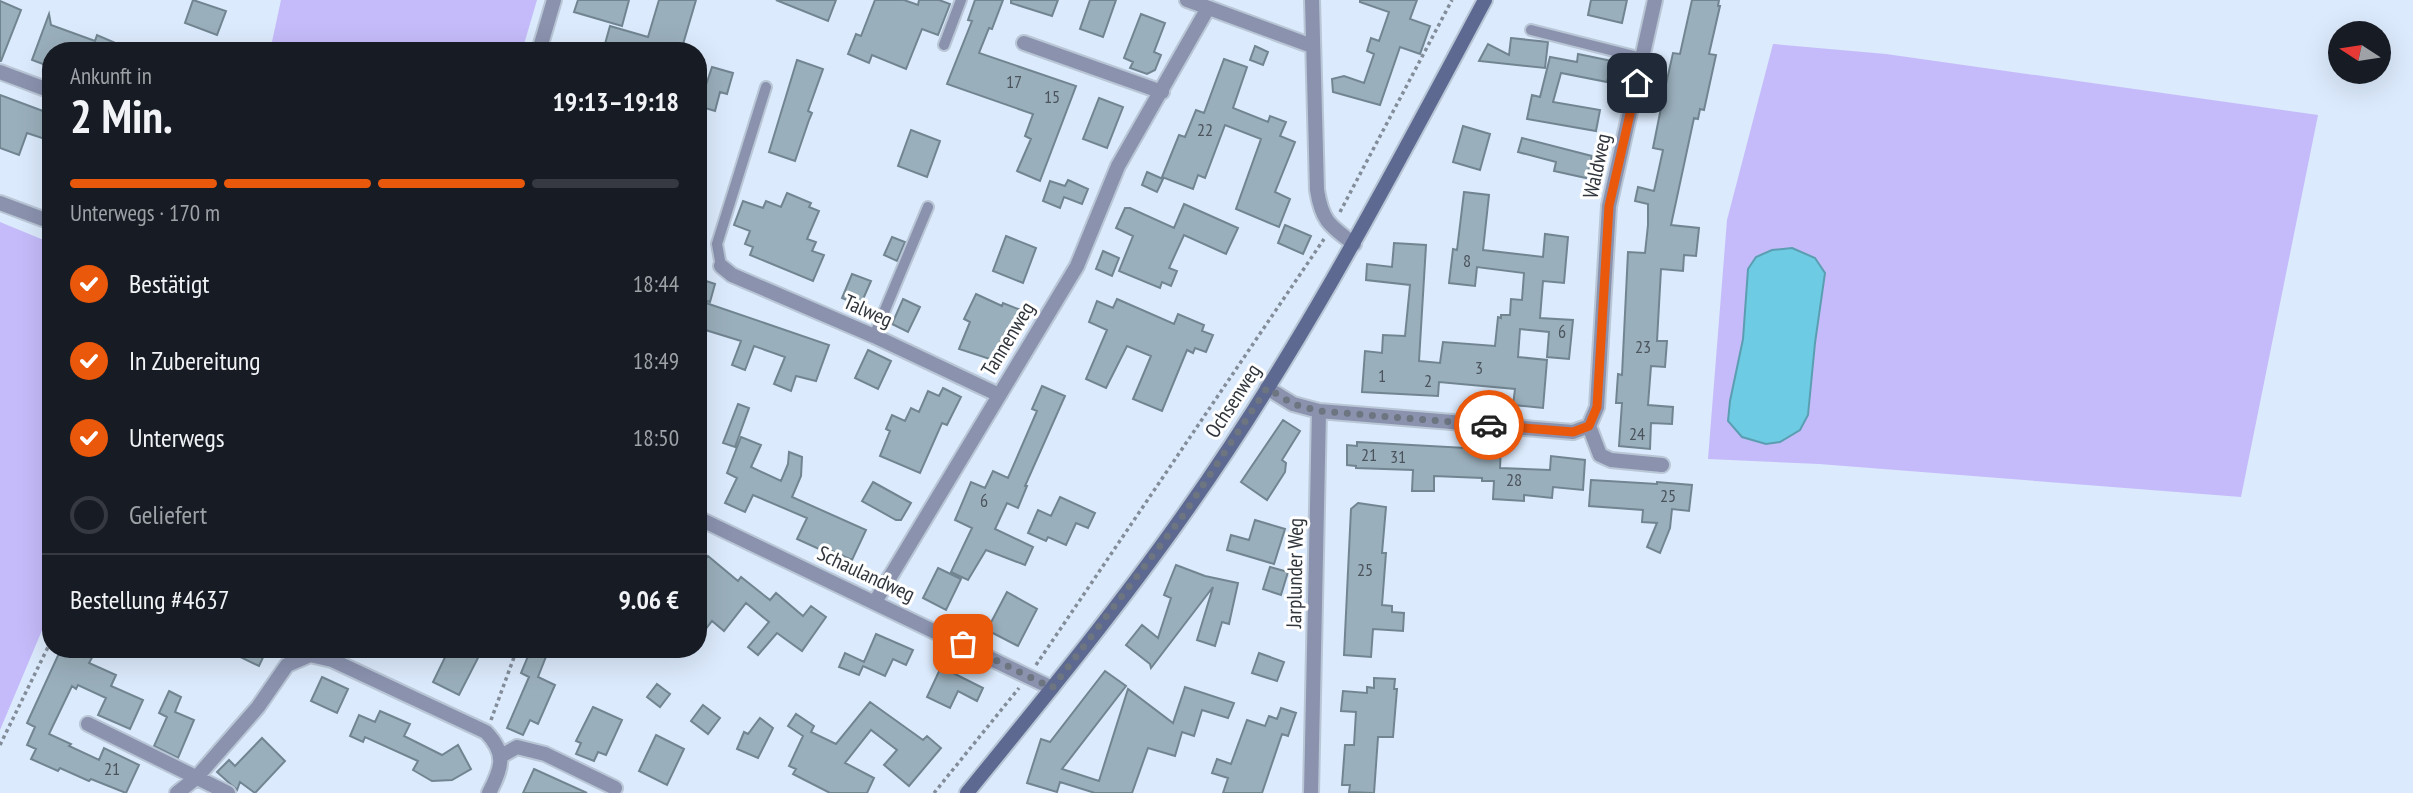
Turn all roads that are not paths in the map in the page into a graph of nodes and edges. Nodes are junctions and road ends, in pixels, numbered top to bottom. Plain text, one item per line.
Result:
1 (554, 0) edge
2 (961, 0) edge
3 (1186, 0) edge
4 (1312, 0) edge
5 (1485, 0) edge
6 (1655, 0) edge
7 (1208, 8) junction
8 (1531, 30) dead end
9 (542, 42) edge
10 (1024, 43) dead end
11 (944, 45) dead end
12 (1312, 46) junction
13 (1642, 58) junction
14 (0, 72) edge
15 (766, 87) dead end
16 (42, 88) edge
17 (1162, 92) junction
18 (0, 203) edge
19 (928, 207) dead end
20 (42, 219) edge
21 (1353, 244) junction
22 (721, 266) joint
23 (874, 336) junction
24 (1267, 388) junction
25 (999, 395) junction
26 (1319, 411) junction
27 (1589, 426) junction
28 (1662, 465) dead end
29 (707, 523) edge
30 (875, 601) junction
31 (298, 658) edge
32 (326, 658) edge
33 (1052, 688) junction
34 (88, 724) dead end
35 (501, 756) junction
36 (196, 778) junction
37 (615, 788) dead end
38 (177, 793) edge
39 (228, 793) edge
40 (489, 793) edge
41 (967, 793) edge
42 (1311, 793) edge

1 - 9 street
2 - 11 lane
3 - 7 street
4 - 12 street
5 - 21 main road, Ochsenweg
6 - 13 street, Waldweg
7 - 12 street
7 - 17 street, Tannenweg
8 - 13 lane
10 - 17 street
12 - 21 street
13 - 27 street, Waldweg
14 - 16 street
15 - 22 lane
17 - 25 street, Tannenweg
18 - 20 street
19 - 23 lane
21 - 24 main road, Ochsenweg
22 - 23 street, Talweg
23 - 25 street, Talweg
24 - 26 street
24 - 33 main road, Ochsenweg
25 - 30 street, Tannenweg
26 - 27 street
26 - 42 street, Jarplunder Weg
27 - 28 street
29 - 30 street, Schaulandweg
30 - 33 street, Schaulandweg
31 - 36 street
32 - 35 street
33 - 41 main road, Ochsenweg
34 - 36 street
35 - 37 street
35 - 40 street
36 - 38 street
36 - 39 street

